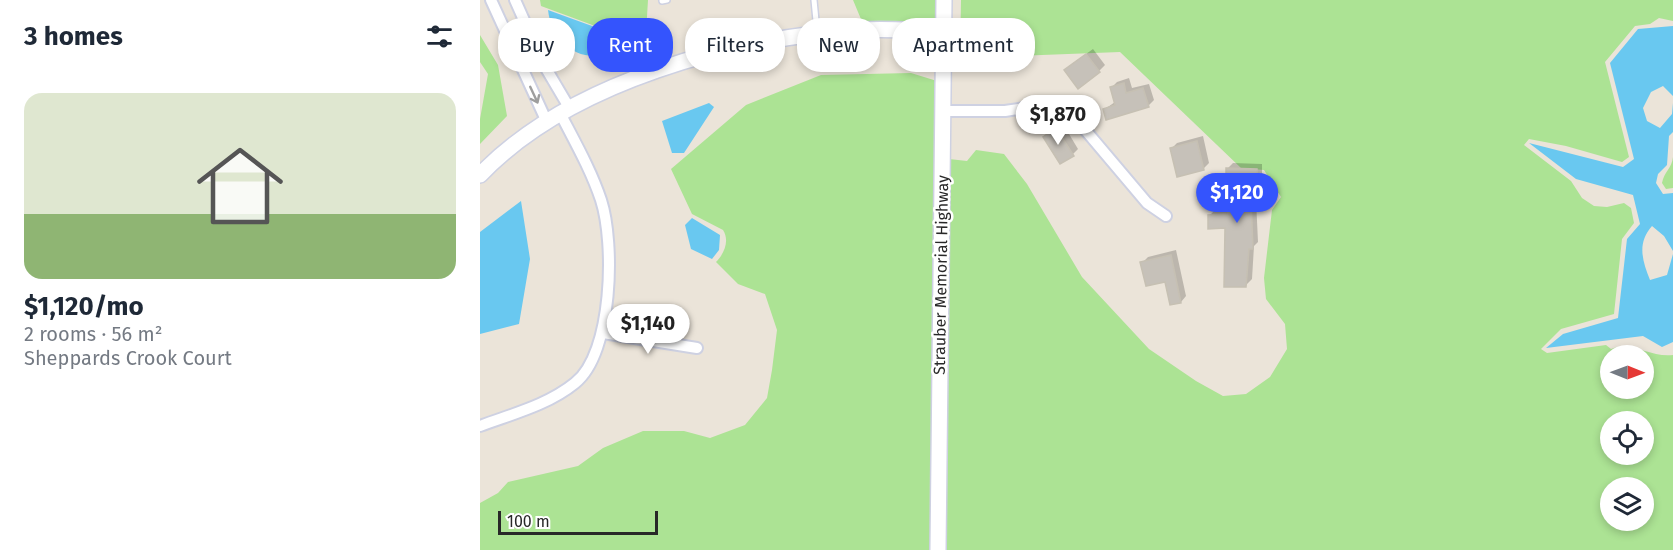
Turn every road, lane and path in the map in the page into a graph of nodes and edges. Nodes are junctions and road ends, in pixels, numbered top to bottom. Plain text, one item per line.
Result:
1 (491, 0) edge
2 (515, 0) edge
3 (814, 0) edge
4 (944, 0) edge
5 (816, 18) edge
6 (943, 18) edge
7 (797, 39) edge
8 (943, 72) edge
9 (943, 111) junction
10 (559, 114) junction
11 (480, 175) edge
12 (1166, 216) dead end
13 (603, 333) junction
14 (697, 348) dead end
15 (480, 426) edge
16 (938, 550) edge

1 -> 10 street
2 - 10 street
3 - 5 lane
4 - 6 street, Strauber Memorial Highway
7 - 10 street
8 - 9 street, Strauber Memorial Highway
9 - 12 street
9 - 16 street, Strauber Memorial Highway
10 - 11 street
10 - 13 street
13 - 14 street
13 - 15 street

